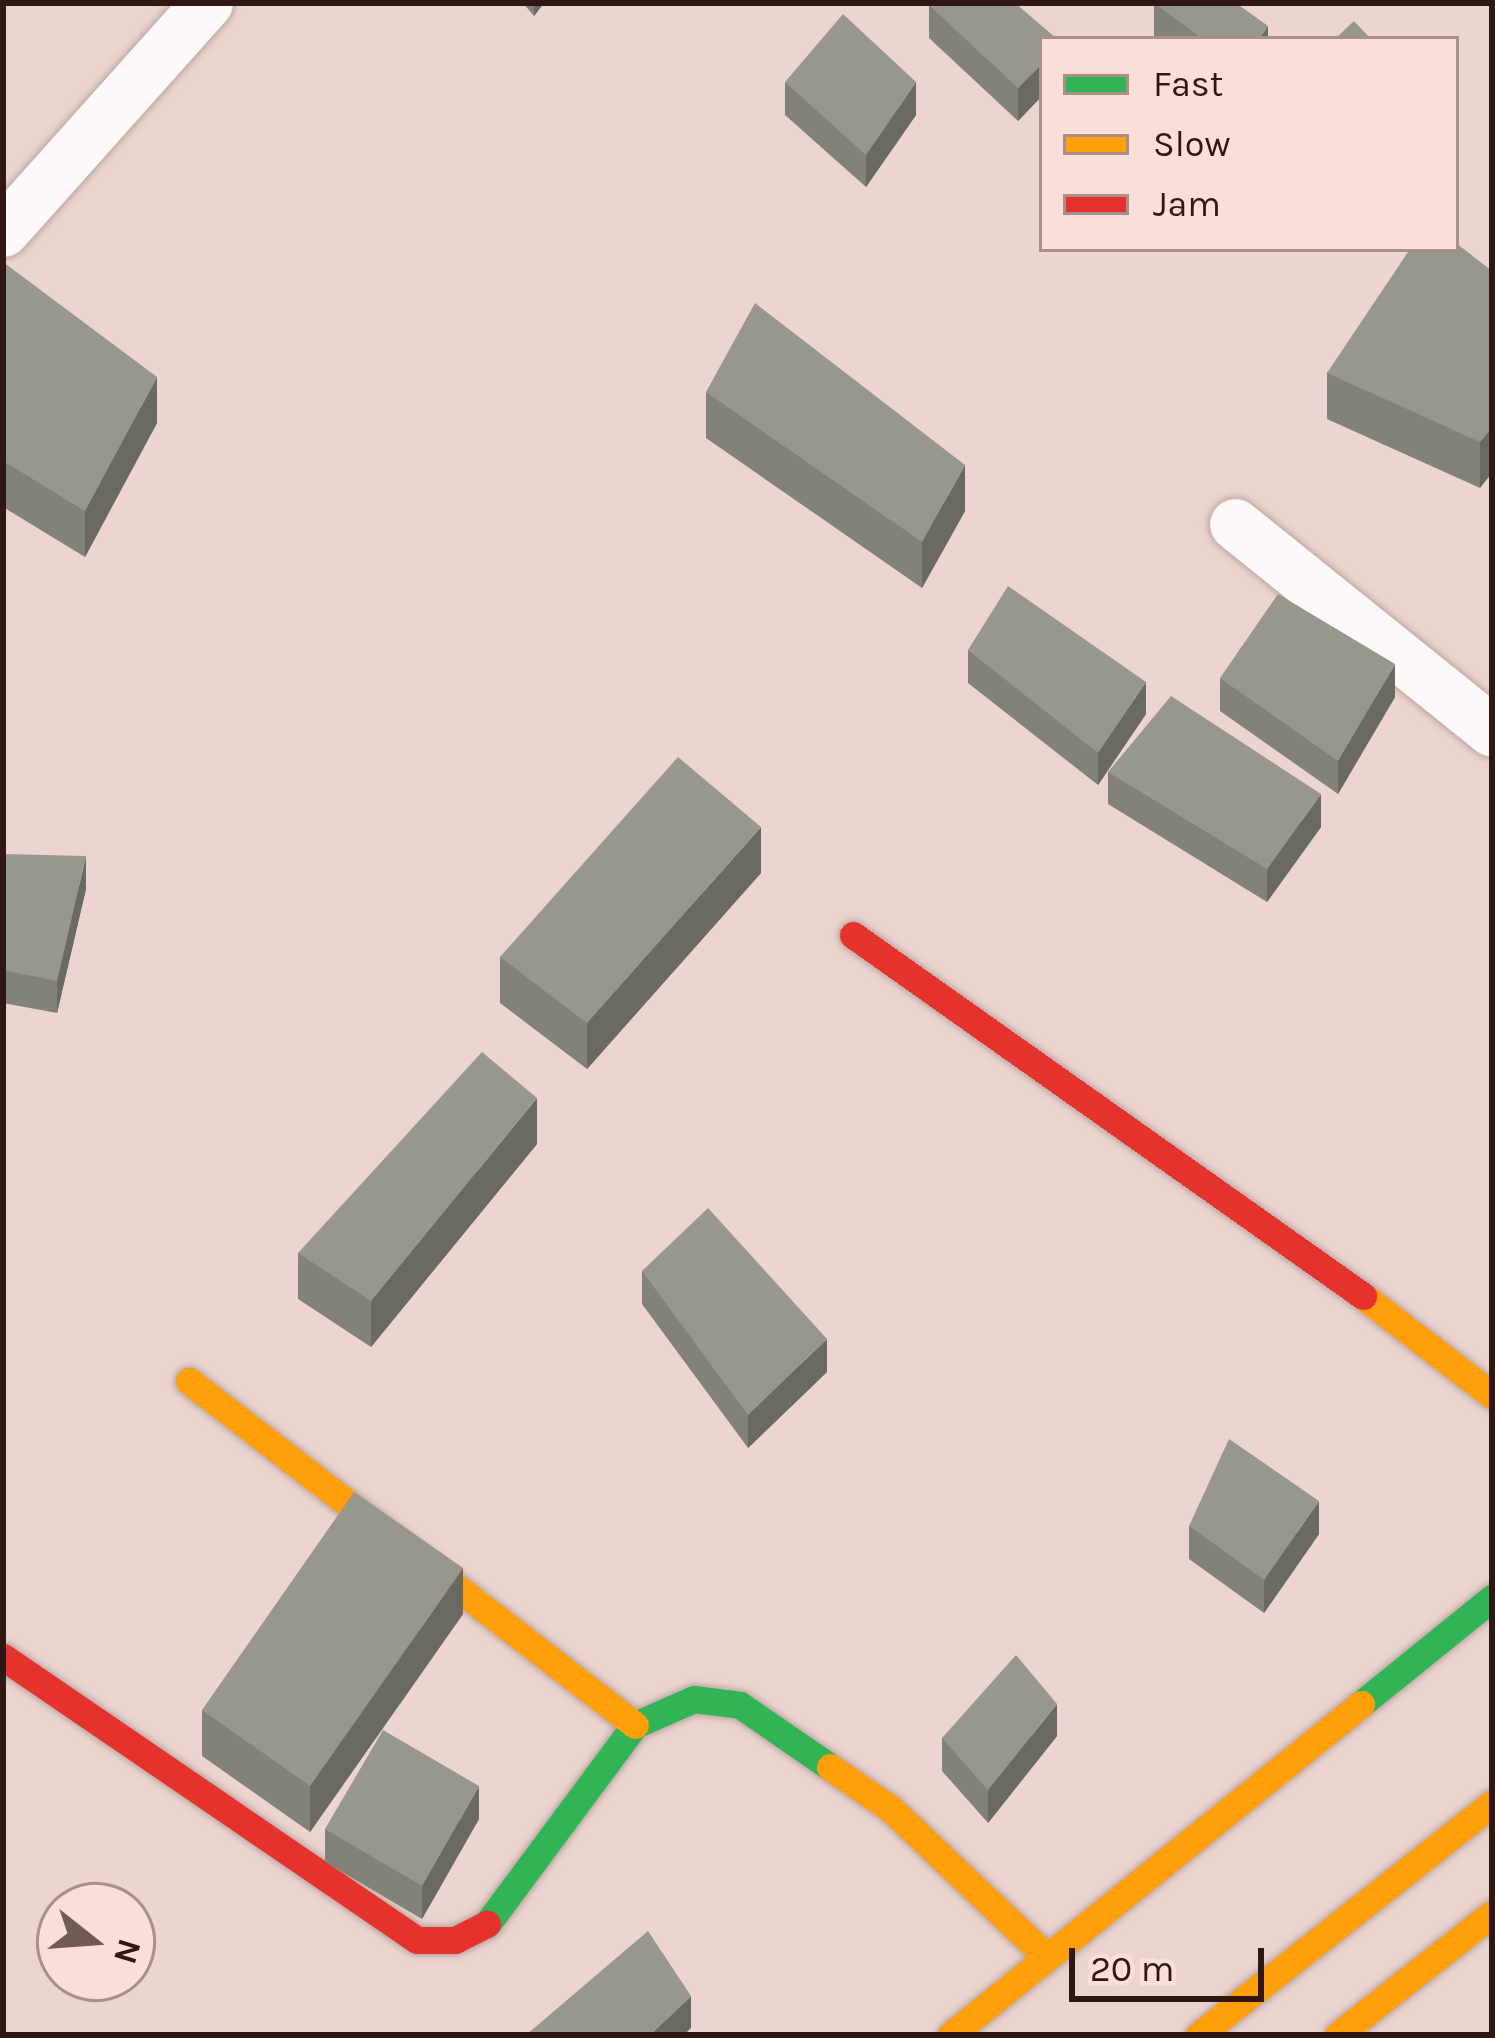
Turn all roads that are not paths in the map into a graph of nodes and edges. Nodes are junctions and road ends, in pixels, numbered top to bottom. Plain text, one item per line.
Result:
1 (208, 3) edge
2 (3, 231) edge
3 (1235, 524) dead end
4 (1492, 731) edge
5 (853, 935) dead end
6 (189, 1381) dead end
7 (1492, 1395) edge
8 (1492, 1598) edge
9 (3, 1657) edge
10 (635, 1725) junction
11 (1492, 1804) edge
12 (1492, 1915) edge
13 (1047, 1957) junction
14 (951, 2035) edge
15 (1199, 2035) edge
16 (1338, 2035) edge

1 - 2 street
3 - 4 street
5 - 7 main road
6 - 10 main road
8 - 13 main road
9 - 10 main road
10 - 13 main road
11 - 15 main road
12 - 16 main road
13 - 14 main road

